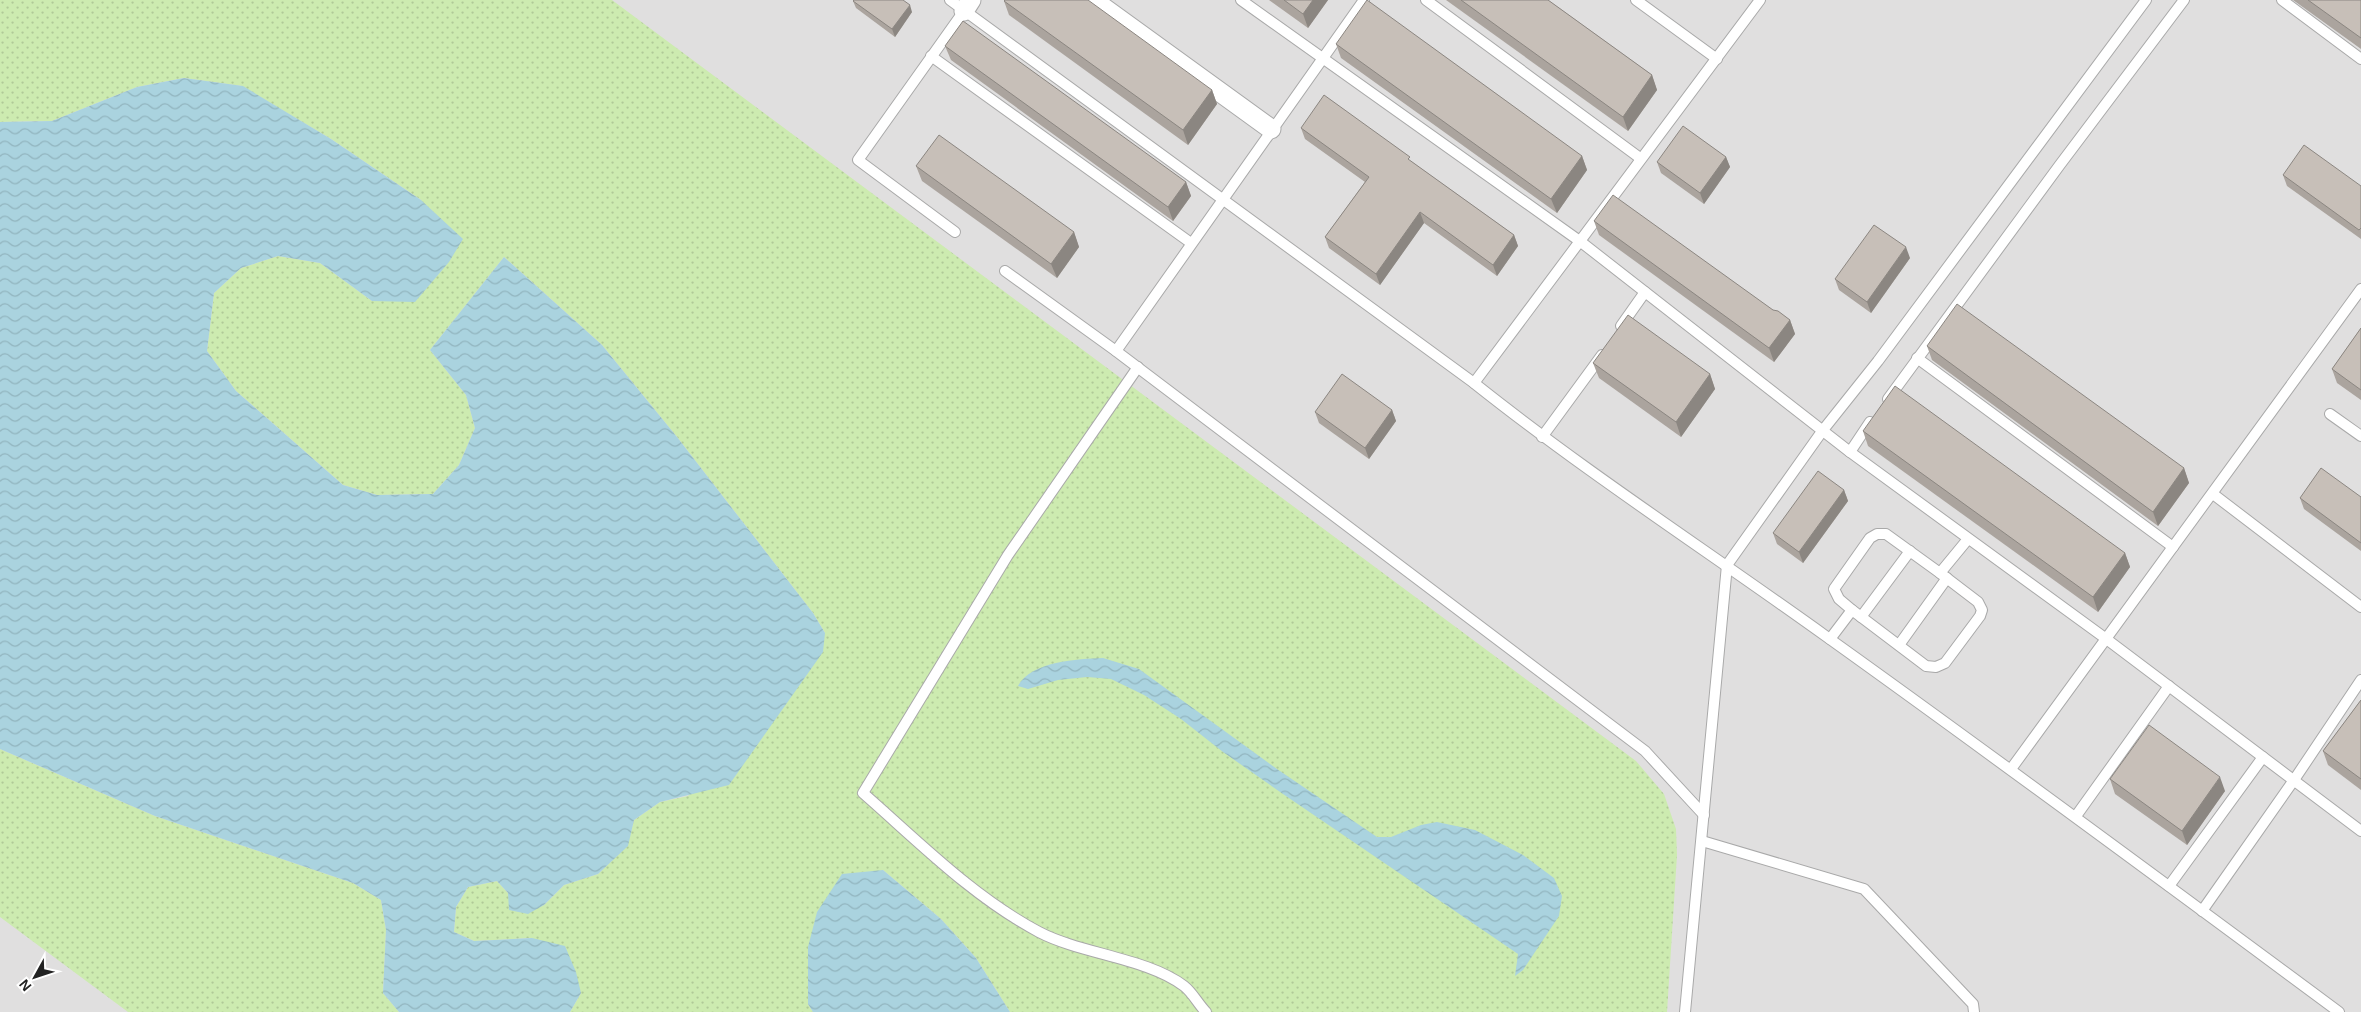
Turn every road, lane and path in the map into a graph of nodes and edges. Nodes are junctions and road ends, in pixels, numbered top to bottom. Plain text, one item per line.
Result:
1 (1093, 0) edge
2 (1241, 0) edge
3 (1364, 0) edge
4 (1426, 0) edge
5 (1636, 0) edge
6 (1760, 0) edge
7 (2146, 0) edge
8 (2184, 0) edge
9 (2282, 0) edge
10 (962, 4) edge
11 (931, 56) junction
12 (1322, 58) junction
13 (1717, 59) junction
14 (2361, 59) edge
15 (1271, 129) junction
16 (1640, 158) junction
17 (1222, 199) junction
18 (955, 232) dead end
19 (1581, 242) junction
20 (1191, 243) junction
21 (1005, 271) dead end
22 (2361, 289) edge
23 (1645, 292) junction
24 (1617, 332) edge
25 (1606, 348) edge
26 (1116, 351) junction
27 (1918, 358) junction
28 (1138, 367) junction
29 (1474, 383) junction
30 (2330, 414) dead end
31 (1822, 430) junction
32 (1542, 436) junction
33 (2361, 436) edge
34 (1850, 452) junction
35 (2213, 494) junction
36 (1968, 539) junction
37 (2173, 547) junction
38 (1910, 551) junction
39 (1727, 565) junction
40 (1944, 576) junction
41 (2361, 608) edge
42 (1852, 610) junction
43 (1861, 616) junction
44 (2105, 638) junction
45 (1830, 639) junction
46 (1899, 645) junction
47 (2361, 680) edge
48 (2169, 686) junction
49 (2263, 757) junction
50 (2011, 768) junction
51 (2294, 780) junction
52 (1704, 815) junction
53 (2076, 816) junction
54 (2361, 830) edge
55 (1702, 840) junction
56 (2169, 886) junction
57 (2202, 911) junction
58 (1206, 1012) edge
59 (1685, 1012) edge
60 (1974, 1012) edge
61 (2339, 1012) edge

1 - 15 street
2 - 12 lane
3 - 12 lane
4 - 16 lane
5 - 13 lane
6 - 13 lane
7 - 31 lane
8 - 27 lane
9 - 14 lane
10 - 11 lane
10 - 17 lane
11 - 18 lane
11 - 20 lane
12 - 15 lane
12 - 19 lane
13 - 16 lane
15 - 17 lane
16 - 19 lane
17 - 20 lane
17 - 29 lane
19 - 23 lane
19 - 29 lane
20 - 26 lane
21 - 26 lane
22 - 35 lane
23 - 24 lane
23 - 31 lane
25 - 32 lane
26 - 28 lane
27 - 34 lane
27 - 37 lane
28 - 52 lane
28 - 58 lane
29 - 32 lane
30 - 33 lane
31 - 34 lane
31 - 39 lane
32 - 39 lane
34 - 36 lane
35 - 37 lane
35 - 41 lane
36 - 40 lane
36 - 44 lane
37 - 44 lane
38 - 40 lane
38 - 42 lane
38 - 43 lane
39 - 45 lane
39 - 52 lane
40 - 46 lane
40 - 46 lane
42 - 43 lane
42 - 45 lane
43 - 46 lane
44 - 48 lane
44 - 50 lane
45 - 50 lane
47 - 51 lane
48 - 49 lane
48 - 53 lane
49 - 51 lane
49 - 56 lane
50 - 53 lane
51 - 54 lane
51 - 57 lane
52 - 55 lane
53 - 56 lane
55 - 59 lane
55 - 60 lane
56 - 57 lane
57 - 61 lane

